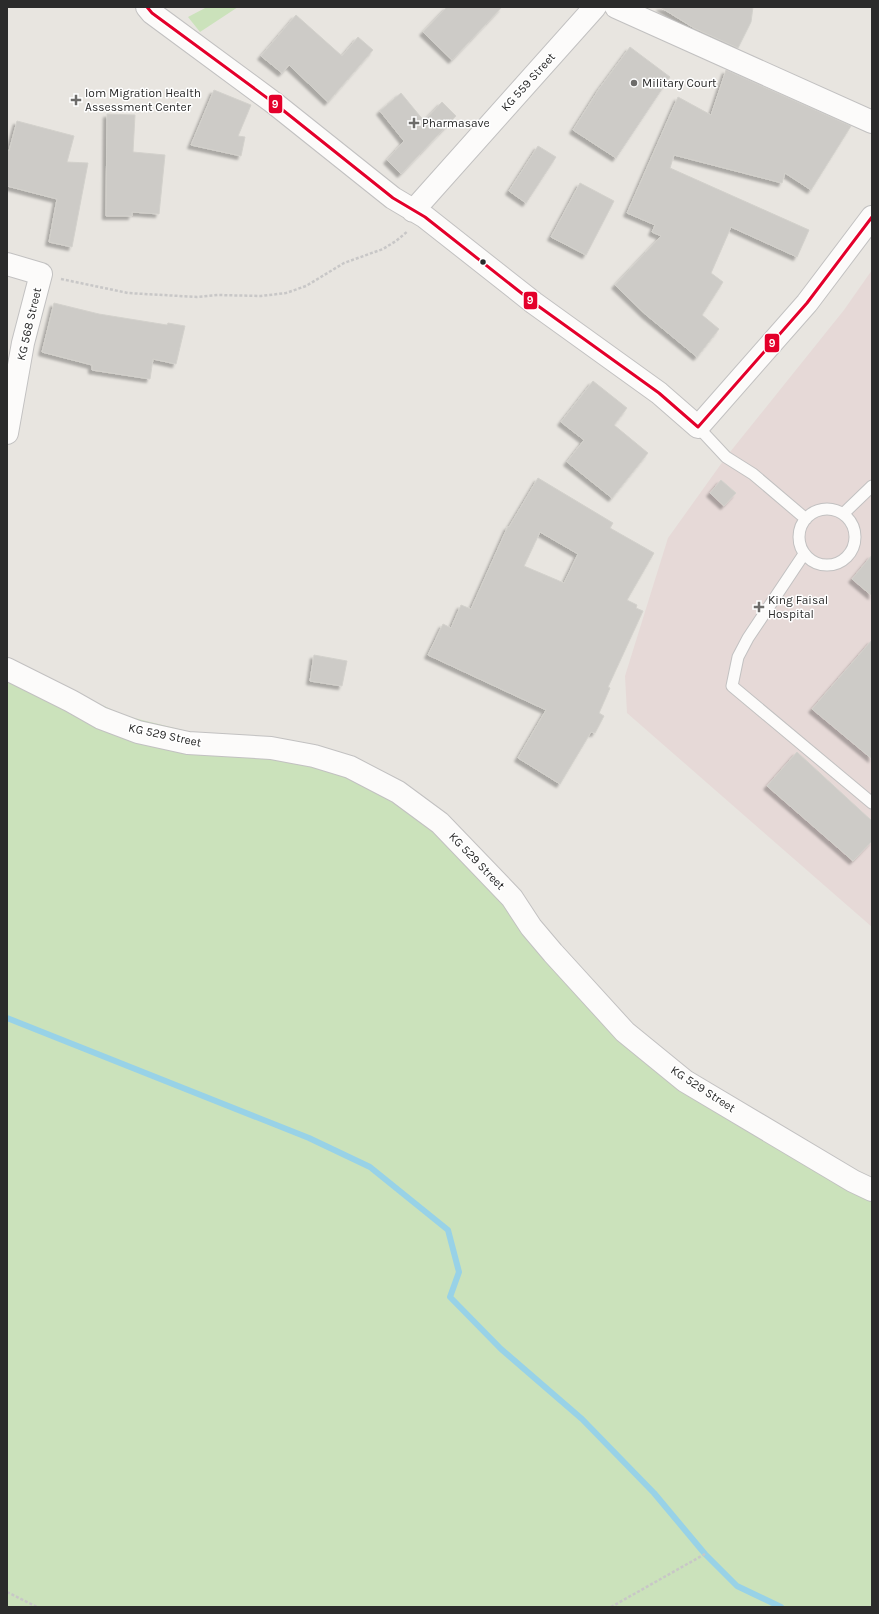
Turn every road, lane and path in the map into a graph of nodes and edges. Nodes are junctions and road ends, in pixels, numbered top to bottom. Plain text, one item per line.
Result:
1 (147, 7) edge
2 (595, 7) edge
3 (616, 7) edge
4 (872, 122) edge
5 (419, 214) junction
6 (872, 217) edge
7 (7, 264) edge
8 (41, 274) junction
9 (698, 427) junction
10 (7, 433) edge
11 (872, 486) edge
12 (843, 514) junction
13 (806, 519) junction
14 (804, 554) junction
15 (7, 669) edge
16 (872, 803) edge
17 (872, 1190) edge
18 (705, 1554) dead end
19 (7, 1592) edge
20 (37, 1607) edge
21 (612, 1607) edge

1 - 5 street
2 - 5 street, KG 559 Street
3 - 4 street
5 - 8 path
5 - 9 street
6 - 9 street
7 - 8 street, KG 568 Street
8 - 10 street, KG 568 Street
9 - 13 lane
11 - 12 lane
12 - 13 lane
12 - 14 lane
13 - 14 lane
14 - 16 lane
15 - 17 street, KG 529 Street
18 - 21 path
19 - 20 path

